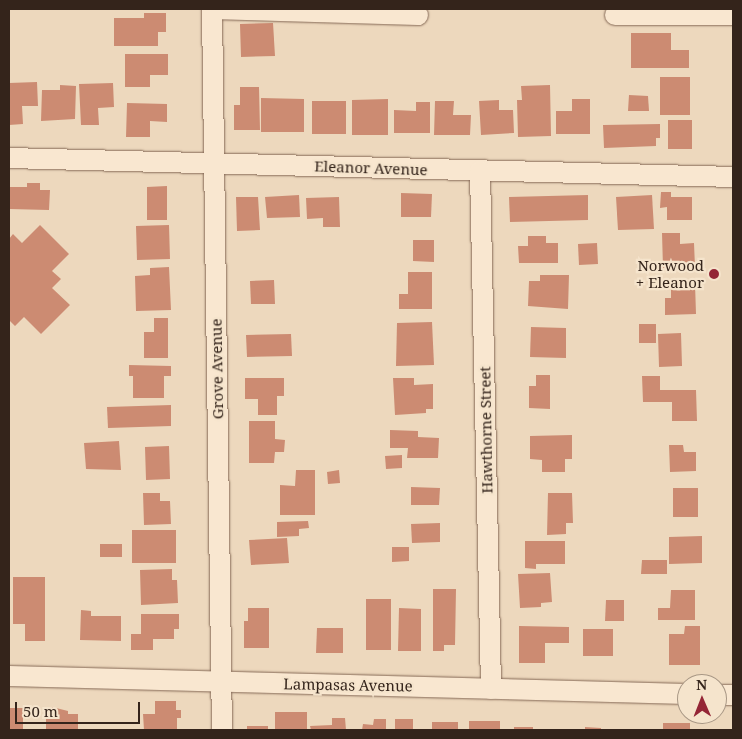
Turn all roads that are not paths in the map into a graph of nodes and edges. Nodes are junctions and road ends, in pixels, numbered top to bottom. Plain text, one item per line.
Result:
1 (212, 9) edge
2 (418, 15) dead end
3 (733, 15) edge
4 (615, 16) dead end
5 (9, 158) edge
6 (214, 164) junction
7 (480, 171) junction
8 (733, 177) edge
9 (9, 676) edge
10 (222, 682) junction
11 (491, 689) junction
12 (677, 694) edge
13 (222, 730) edge

1 - 2 street
1 - 6 street, Grove Avenue
3 - 4 street
5 - 6 street, Eleanor Avenue
6 - 7 street, Eleanor Avenue
6 - 10 street, Grove Avenue
7 - 8 street, Eleanor Avenue
7 - 11 street, Hawthorne Street
9 - 10 street, Lampasas Avenue
10 - 11 street, Lampasas Avenue
10 - 13 street, Grove Avenue
11 - 12 street, Lampasas Avenue

